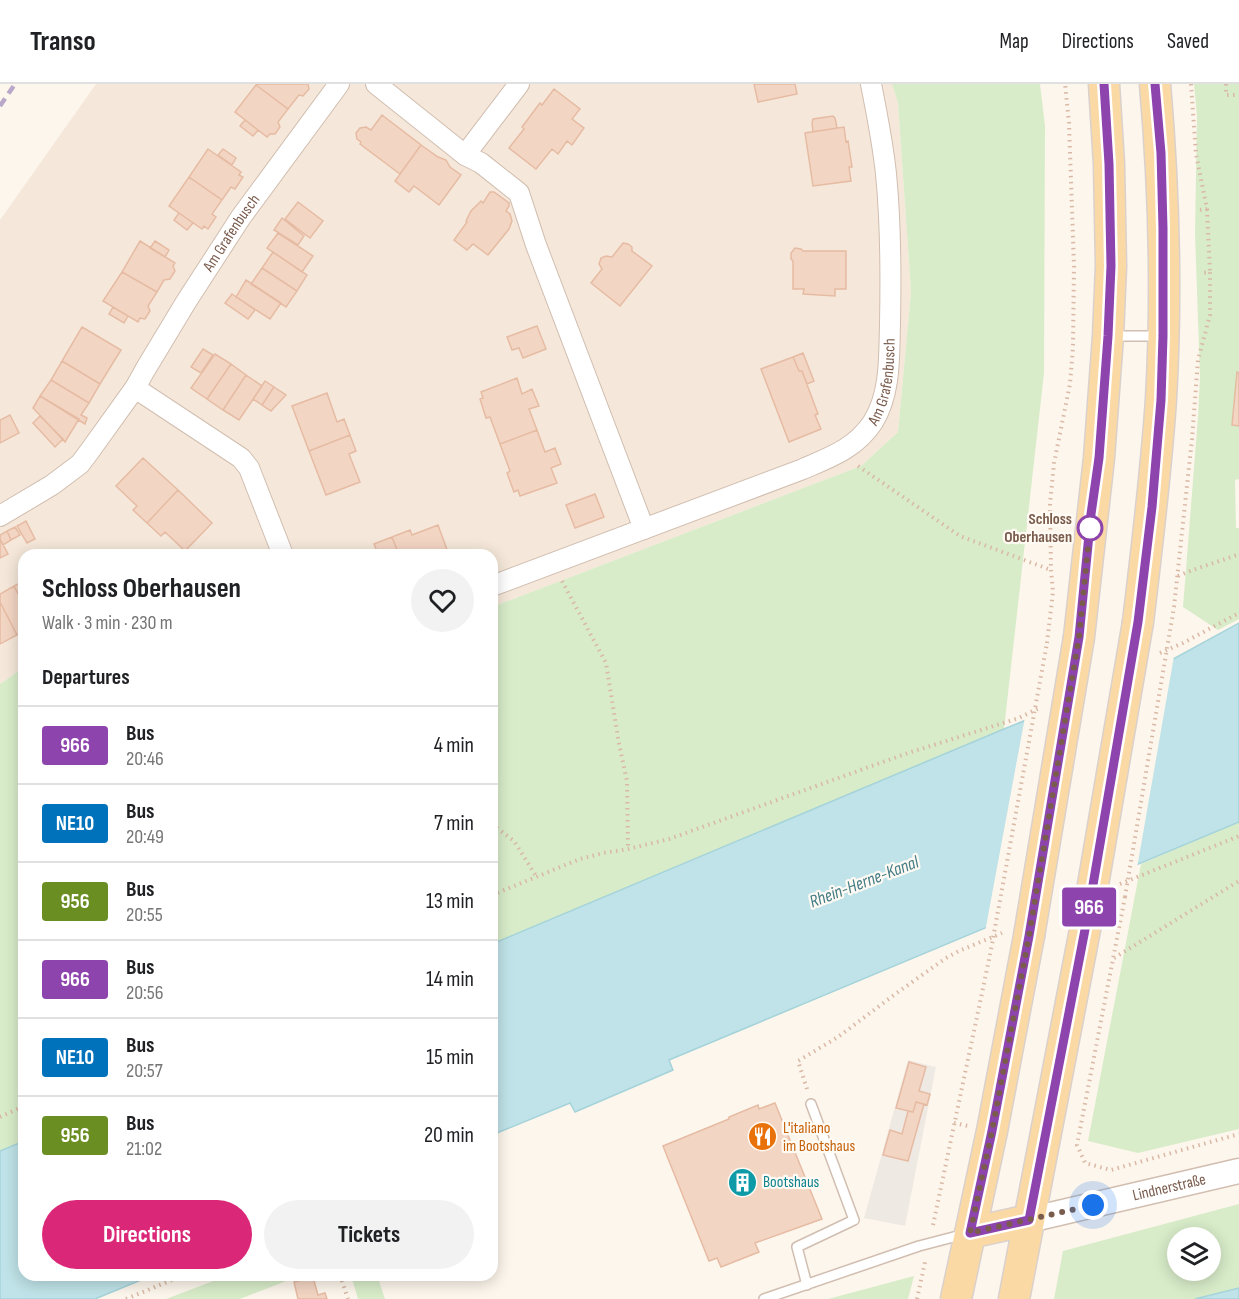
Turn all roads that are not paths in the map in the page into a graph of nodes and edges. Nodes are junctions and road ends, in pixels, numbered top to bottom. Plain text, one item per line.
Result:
1 (339, 84) edge
2 (376, 84) edge
3 (519, 84) edge
4 (872, 84) edge
5 (1104, 84) edge
6 (1155, 84) edge
7 (465, 154) junction
8 (1108, 336) junction
9 (1163, 336) junction
10 (135, 388) junction
11 (0, 516) edge
12 (644, 529) junction
13 (281, 549) edge
14 (498, 584) edge
15 (811, 1104) road end
16 (1239, 1172) edge
17 (1029, 1220) junction
18 (970, 1233) junction
19 (807, 1285) junction
20 (959, 1285) edge
21 (764, 1299) edge
22 (1014, 1299) edge

1 - 10 street, Am Grafenbusch
2 - 7 street
3 - 7 street
4 - 12 street, Am Grafenbusch
5 - 8 main road
6 - 9 main road
7 - 12 street
8 - 9 lane
8 - 18 main road, bridge
9 - 17 main road, bridge
10 - 11 street, Am Grafenbusch
10 - 13 street
12 - 14 street, Am Grafenbusch
15 - 19 lane
16 - 17 street, Lindnerstraße
17 - 18 main road
17 - 22 main road
18 - 19 lane
18 - 20 main road
19 - 21 lane

